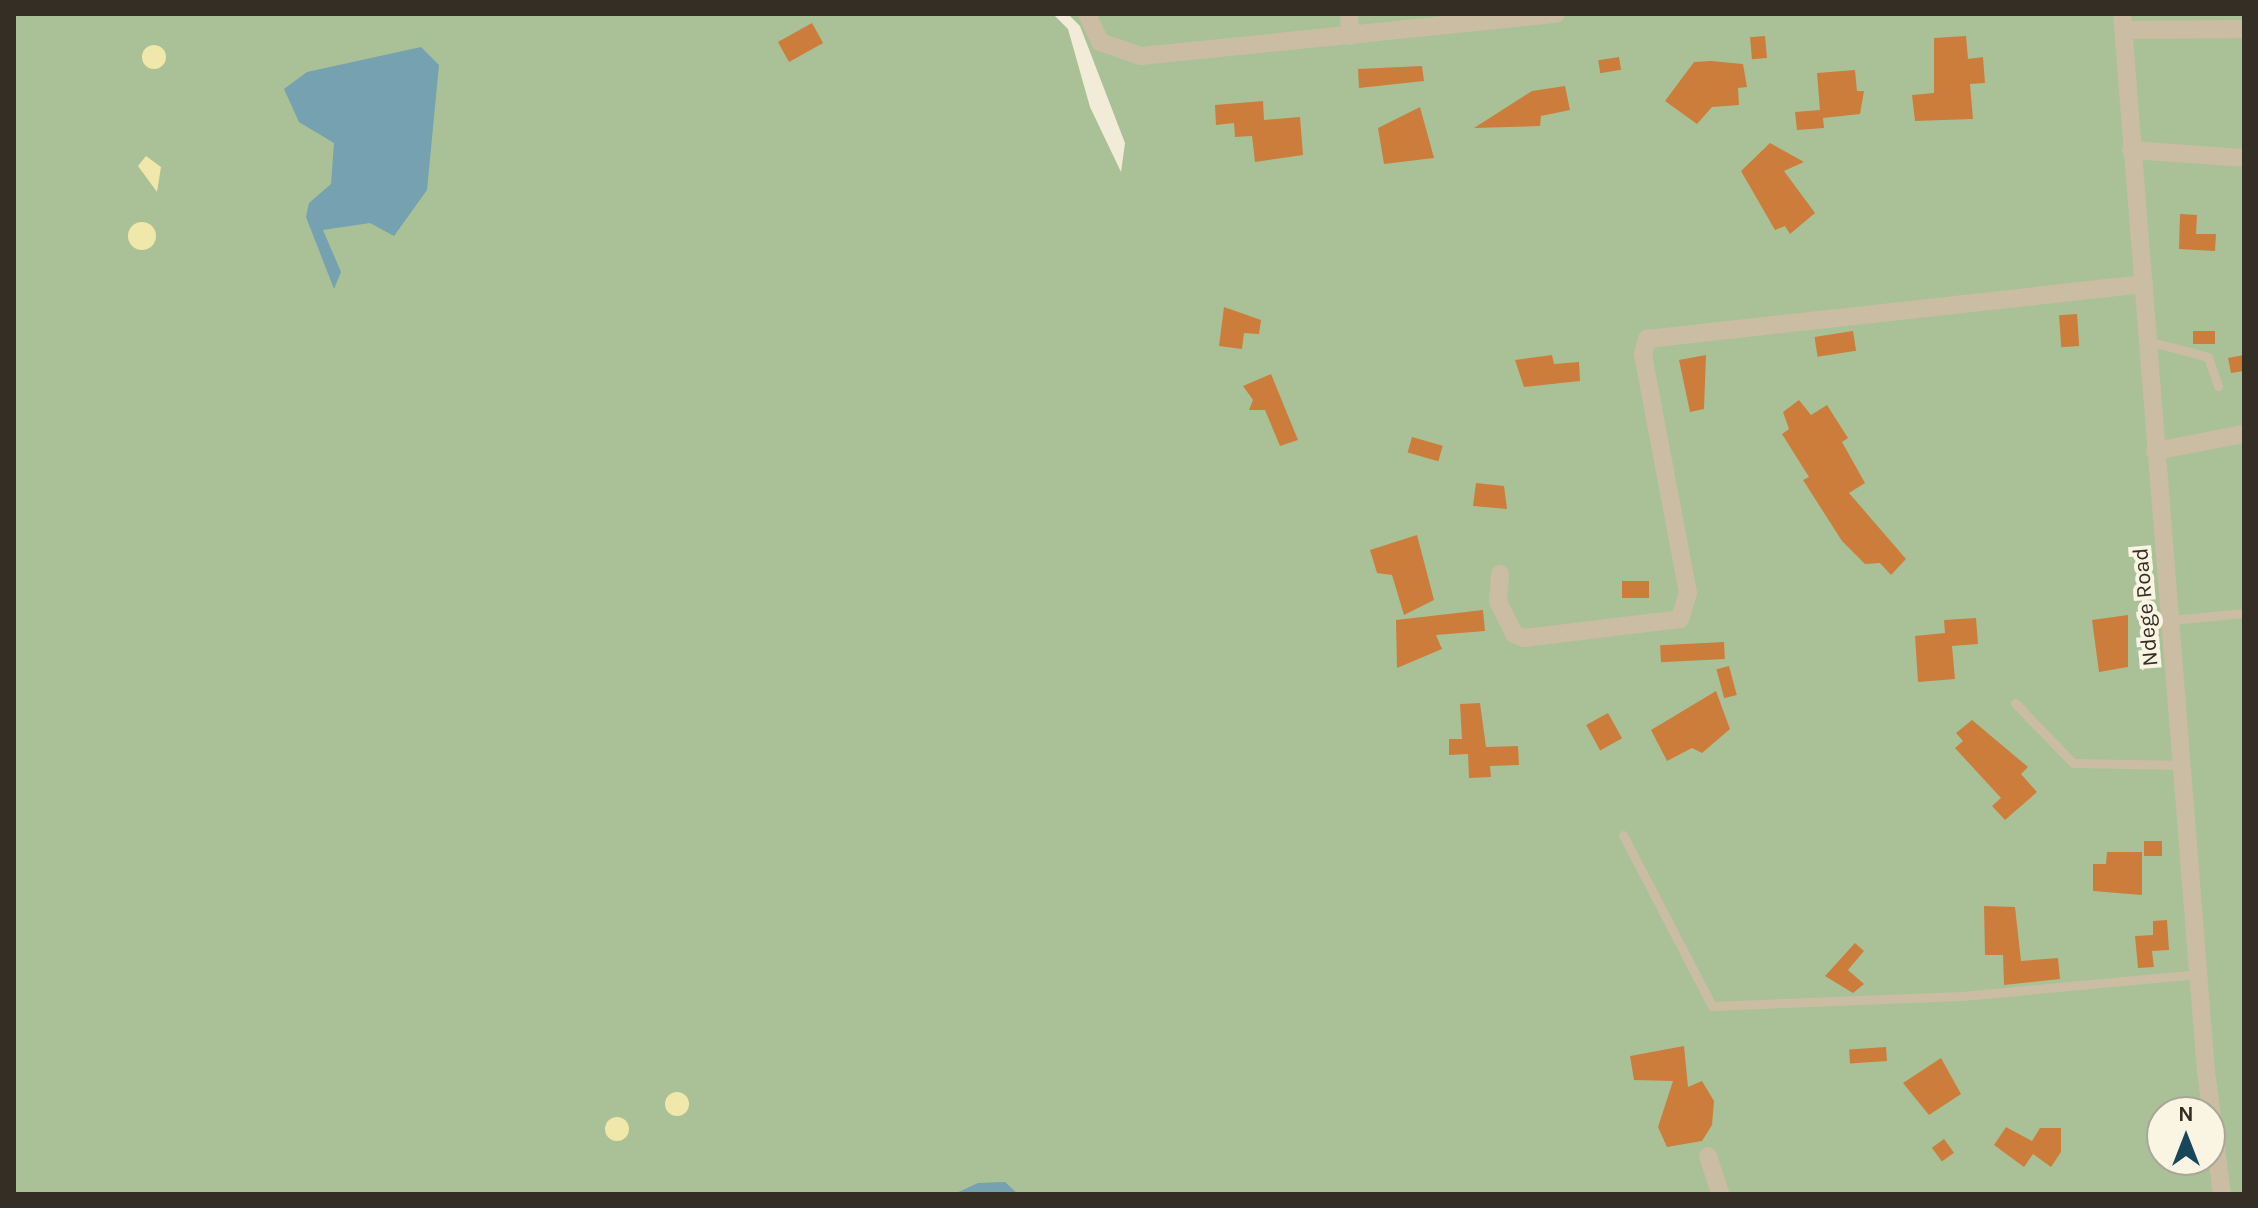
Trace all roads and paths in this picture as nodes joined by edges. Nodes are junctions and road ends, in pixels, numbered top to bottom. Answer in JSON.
{"nodes":[{"id":1,"x":1087,"y":14,"type":"edge"},
{"id":2,"x":1349,"y":14,"type":"edge"},
{"id":3,"x":1556,"y":14,"type":"edge"},
{"id":4,"x":2122,"y":22,"type":"edge"},
{"id":5,"x":2244,"y":29,"type":"edge"},
{"id":6,"x":1350,"y":36,"type":"junction"},
{"id":7,"x":2131,"y":150,"type":"junction"},
{"id":8,"x":2244,"y":158,"type":"edge"},
{"id":9,"x":2144,"y":284,"type":"junction"},
{"id":10,"x":2148,"y":341,"type":"junction"},
{"id":11,"x":2218,"y":386,"type":"dead end"},
{"id":12,"x":2244,"y":434,"type":"edge"},
{"id":13,"x":2155,"y":451,"type":"junction"},
{"id":14,"x":1500,"y":574,"type":"dead end"},
{"id":15,"x":2244,"y":613,"type":"edge"},
{"id":16,"x":2171,"y":620,"type":"junction"},
{"id":17,"x":2015,"y":703,"type":"dead end"},
{"id":18,"x":2185,"y":765,"type":"junction"},
{"id":19,"x":1623,"y":835,"type":"dead end"},
{"id":20,"x":2199,"y":974,"type":"junction"},
{"id":21,"x":1708,"y":1156,"type":"dead end"},
{"id":22,"x":1720,"y":1194,"type":"edge"},
{"id":23,"x":2222,"y":1194,"type":"edge"}],
"edges":[{"from":1,"to":6,"type":"street"},
{"from":2,"to":6,"type":"street"},
{"from":3,"to":6,"type":"street"},
{"from":4,"to":5,"type":"street"},
{"from":4,"to":7,"type":"street","name":"Ndege Road"},
{"from":7,"to":8,"type":"street"},
{"from":7,"to":9,"type":"street","name":"Ndege Road"},
{"from":9,"to":10,"type":"street","name":"Ndege Road"},
{"from":9,"to":14,"type":"street"},
{"from":10,"to":11,"type":"lane"},
{"from":10,"to":13,"type":"street","name":"Ndege Road"},
{"from":12,"to":13,"type":"street"},
{"from":13,"to":16,"type":"street","name":"Ndege Road"},
{"from":15,"to":16,"type":"lane"},
{"from":16,"to":18,"type":"street","name":"Ndege Road"},
{"from":17,"to":18,"type":"lane"},
{"from":18,"to":20,"type":"street","name":"Ndege Road"},
{"from":19,"to":20,"type":"lane"},
{"from":20,"to":23,"type":"street","name":"Ndege Road"},
{"from":21,"to":22,"type":"street"}]}
